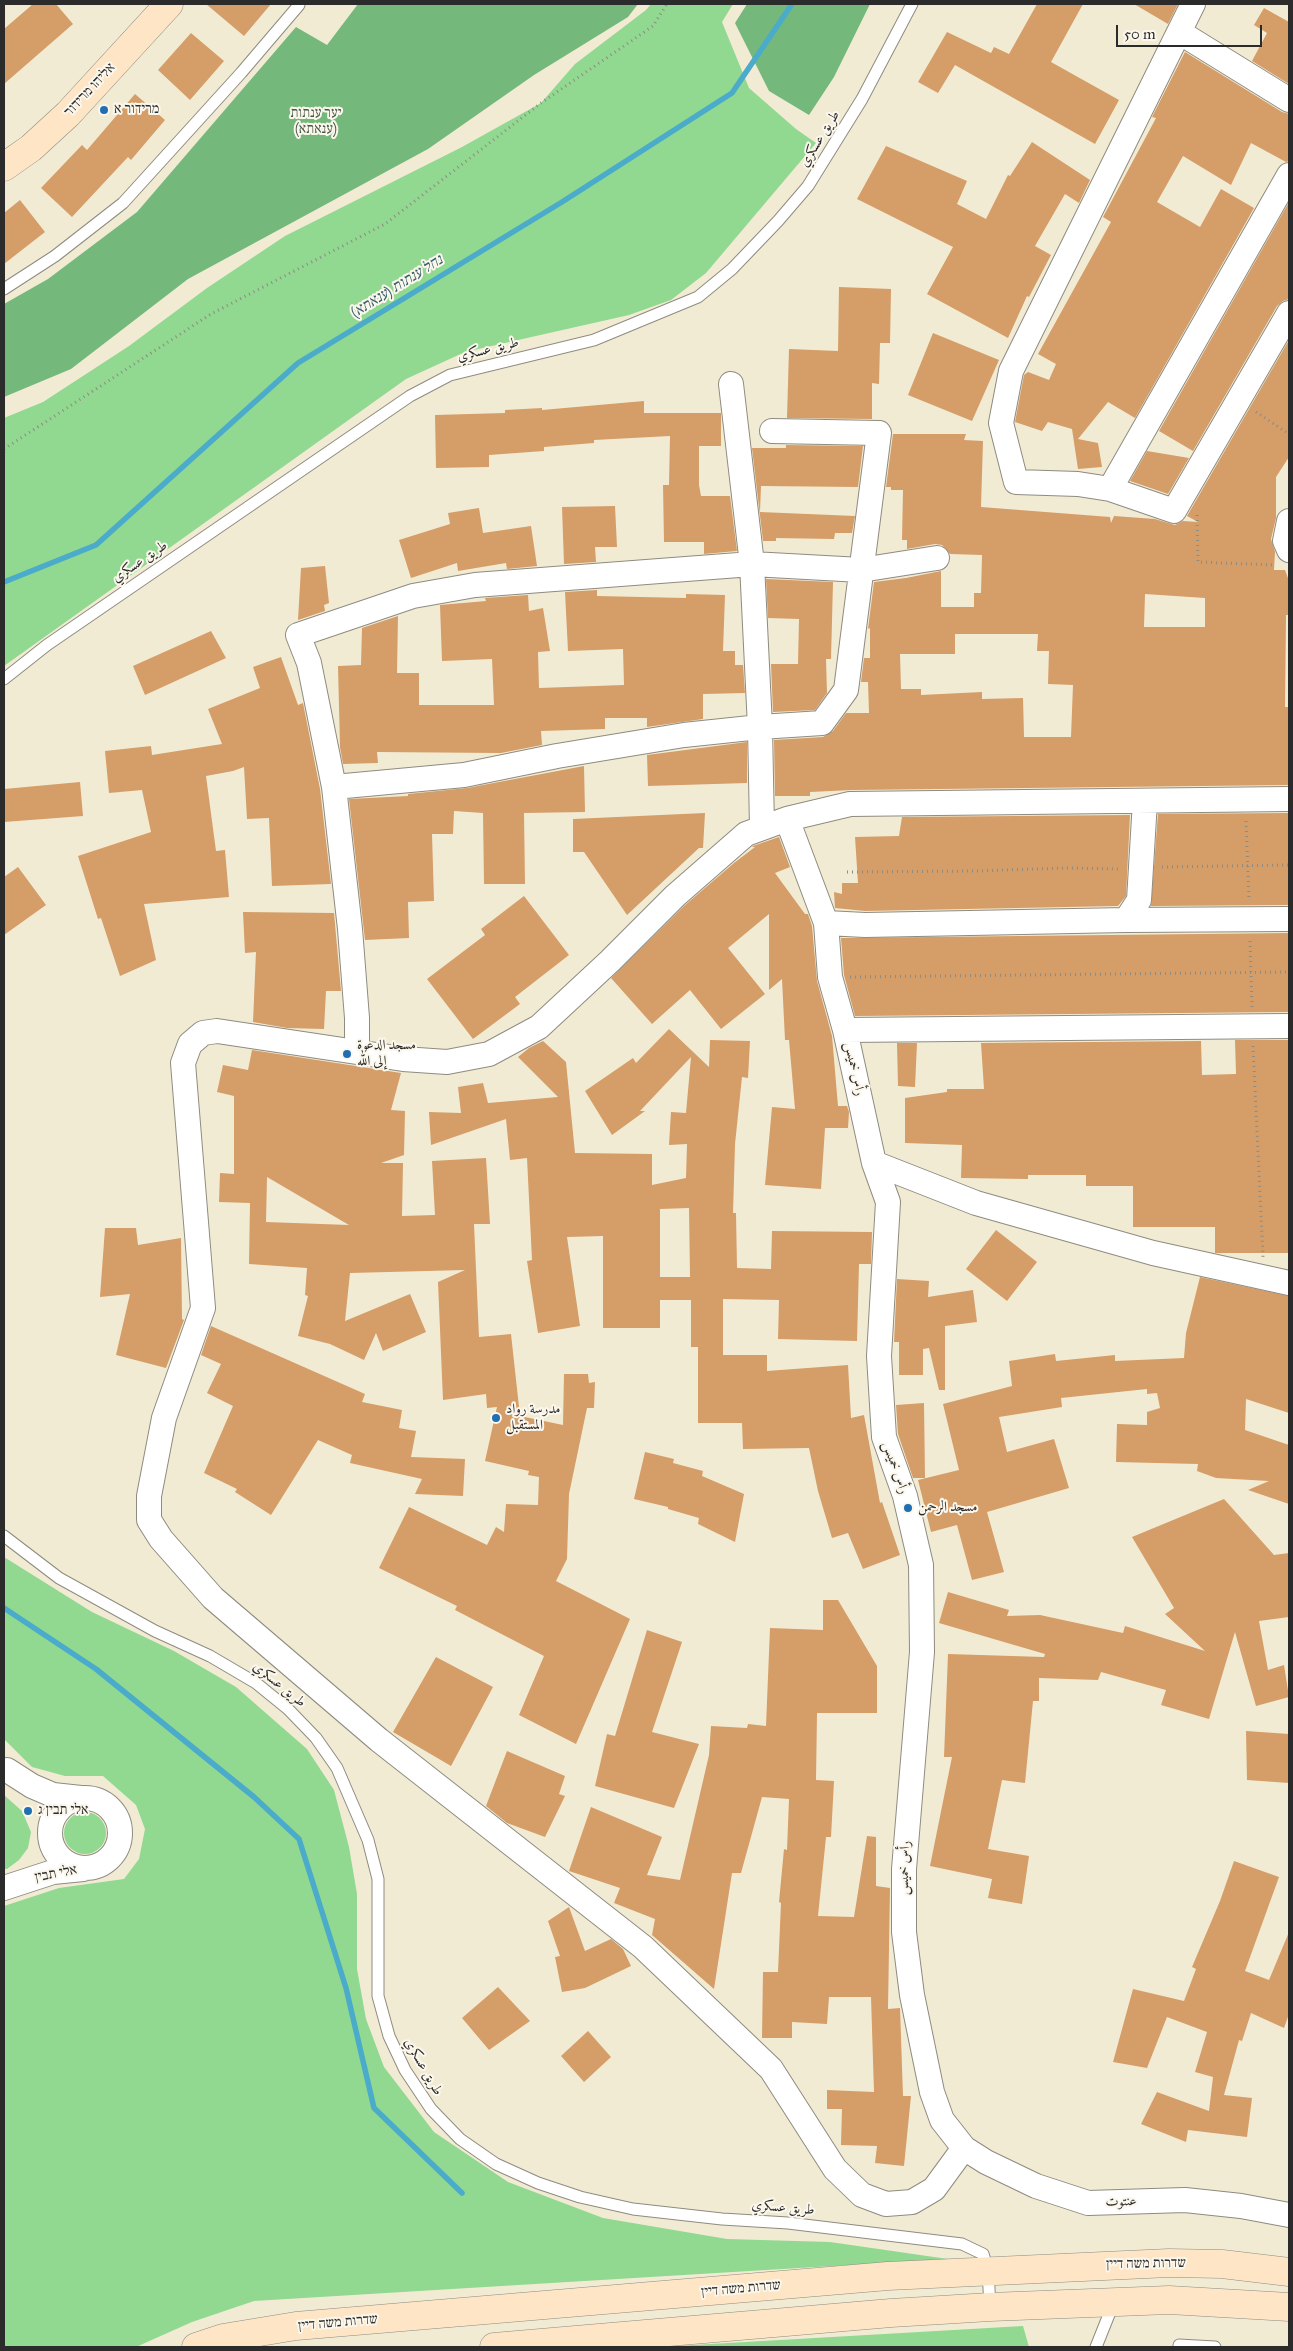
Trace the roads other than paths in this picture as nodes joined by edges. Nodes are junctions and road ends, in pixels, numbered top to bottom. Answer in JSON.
{"nodes":[{"id":1,"x":169,"y":4,"type":"edge"},
{"id":2,"x":912,"y":4,"type":"edge"},
{"id":3,"x":1194,"y":4,"type":"edge"},
{"id":4,"x":299,"y":5,"type":"dead end"},
{"id":5,"x":1179,"y":32,"type":"junction"},
{"id":6,"x":1289,"y":100,"type":"edge"},
{"id":7,"x":4,"y":167,"type":"edge"},
{"id":8,"x":1289,"y":175,"type":"edge"},
{"id":9,"x":4,"y":289,"type":"edge"},
{"id":10,"x":1289,"y":313,"type":"edge"},
{"id":11,"x":731,"y":384,"type":"dead end"},
{"id":12,"x":772,"y":431,"type":"dead end"},
{"id":13,"x":1110,"y":489,"type":"junction"},
{"id":14,"x":1289,"y":522,"type":"edge"},
{"id":15,"x":937,"y":558,"type":"dead end"},
{"id":16,"x":1285,"y":558,"type":"edge"},
{"id":17,"x":752,"y":564,"type":"junction"},
{"id":18,"x":861,"y":570,"type":"junction"},
{"id":19,"x":4,"y":679,"type":"edge"},
{"id":20,"x":760,"y":727,"type":"junction"},
{"id":21,"x":334,"y":787,"type":"junction"},
{"id":22,"x":1289,"y":799,"type":"edge"},
{"id":23,"x":1145,"y":801,"type":"junction"},
{"id":24,"x":787,"y":819,"type":"junction"},
{"id":25,"x":762,"y":828,"type":"junction"},
{"id":26,"x":1289,"y":919,"type":"edge"},
{"id":27,"x":1126,"y":920,"type":"junction"},
{"id":28,"x":826,"y":923,"type":"junction"},
{"id":29,"x":1289,"y":1026,"type":"edge"},
{"id":30,"x":845,"y":1030,"type":"junction"},
{"id":31,"x":357,"y":1052,"type":"junction"},
{"id":32,"x":874,"y":1163,"type":"junction"},
{"id":33,"x":1289,"y":1283,"type":"edge"},
{"id":34,"x":4,"y":1536,"type":"edge"},
{"id":35,"x":5,"y":1769,"type":"edge"},
{"id":36,"x":81,"y":1798,"type":"junction"},
{"id":37,"x":50,"y":1836,"type":"junction"},
{"id":38,"x":87,"y":1869,"type":"junction"},
{"id":39,"x":14,"y":1884,"type":"edge"},
{"id":40,"x":964,"y":2148,"type":"junction"},
{"id":41,"x":1289,"y":2215,"type":"edge"},
{"id":42,"x":988,"y":2270,"type":"junction"},
{"id":43,"x":1289,"y":2272,"type":"edge"},
{"id":44,"x":1114,"y":2302,"type":"junction"},
{"id":45,"x":990,"y":2307,"type":"junction"},
{"id":46,"x":1289,"y":2307,"type":"edge"},
{"id":47,"x":1179,"y":2345,"type":"dead end"},
{"id":48,"x":196,"y":2347,"type":"edge"},
{"id":49,"x":494,"y":2347,"type":"edge"},
{"id":50,"x":1096,"y":2347,"type":"edge"},
{"id":51,"x":1215,"y":2347,"type":"edge"}],
"edges":[{"from":1,"to":7,"type":"street","name":"אליהו מרידור"},
{"from":2,"to":19,"type":"lane","name":"طريق عسكري"},
{"from":3,"to":5,"type":"street"},
{"from":4,"to":9,"type":"lane"},
{"from":5,"to":6,"type":"street"},
{"from":5,"to":13,"type":"street"},
{"from":8,"to":13,"type":"street"},
{"from":10,"to":13,"type":"street"},
{"from":11,"to":17,"type":"street"},
{"from":12,"to":18,"type":"street"},
{"from":14,"to":16,"type":"street"},
{"from":15,"to":18,"type":"street"},
{"from":17,"to":18,"type":"street"},
{"from":17,"to":20,"type":"street"},
{"from":17,"to":21,"type":"street"},
{"from":18,"to":20,"type":"street"},
{"from":20,"to":21,"type":"street"},
{"from":20,"to":25,"type":"street"},
{"from":21,"to":31,"type":"street"},
{"from":22,"to":23,"type":"street"},
{"from":23,"to":24,"type":"street"},
{"from":23,"to":27,"type":"street"},
{"from":24,"to":25,"type":"street"},
{"from":24,"to":28,"type":"street","name":"رأس خميس"},
{"from":25,"to":31,"type":"street"},
{"from":26,"to":27,"type":"street"},
{"from":27,"to":28,"type":"street"},
{"from":28,"to":30,"type":"street","name":"رأس خميس"},
{"from":29,"to":30,"type":"street"},
{"from":30,"to":32,"type":"street","name":"رأس خميس"},
{"from":31,"to":40,"type":"street"},
{"from":32,"to":33,"type":"street"},
{"from":32,"to":40,"type":"street","name":"رأس خميس"},
{"from":34,"to":42,"type":"lane","name":"طريق عسكري"},
{"from":35,"to":36,"type":"street"},
{"from":35,"to":37,"type":"street"},
{"from":36,"to":37,"type":"street"},
{"from":36,"to":38,"type":"street"},
{"from":37,"to":38,"type":"street"},
{"from":37,"to":39,"type":"street","name":"אלי תבין"},
{"from":38,"to":39,"type":"street","name":"אלי תבין"},
{"from":40,"to":41,"type":"street","name":"عنتوت"},
{"from":42,"to":43,"type":"street","name":"שדרות משה דיין"},
{"from":42,"to":45,"type":"lane"},
{"from":42,"to":48,"type":"street","name":"שדרות משה דיין"},
{"from":44,"to":45,"type":"street"},
{"from":44,"to":46,"type":"street"},
{"from":44,"to":50,"type":"lane"},
{"from":45,"to":49,"type":"street"},
{"from":47,"to":51,"type":"lane"}]}
